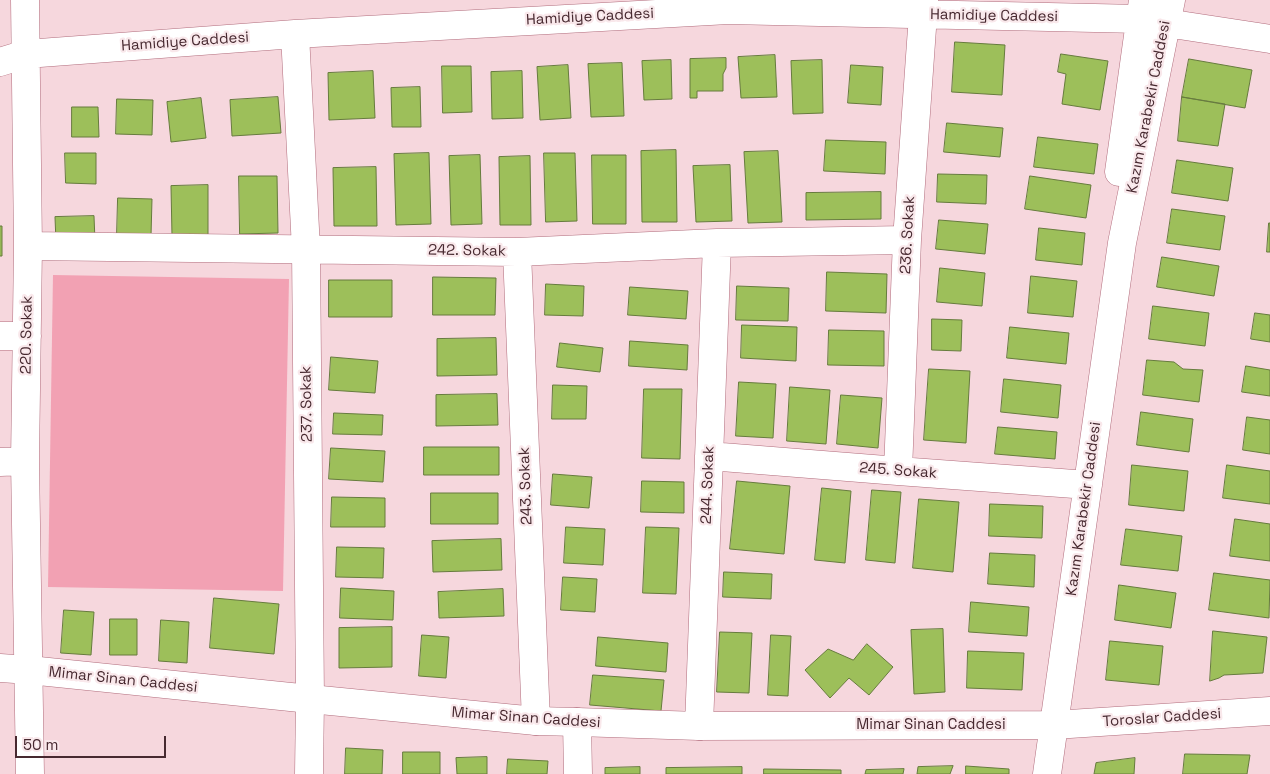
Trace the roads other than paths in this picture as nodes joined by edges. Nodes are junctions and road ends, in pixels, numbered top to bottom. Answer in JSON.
{"nodes":[{"id":1,"x":25,"y":0,"type":"edge"},
{"id":2,"x":728,"y":5,"type":"edge"},
{"id":3,"x":924,"y":7,"type":"edge"},
{"id":4,"x":595,"y":9,"type":"edge"},
{"id":5,"x":1155,"y":11,"type":"edge"},
{"id":6,"x":295,"y":34,"type":"junction"},
{"id":7,"x":1270,"y":39,"type":"edge"},
{"id":8,"x":26,"y":54,"type":"junction"},
{"id":9,"x":0,"y":62,"type":"edge"},
{"id":10,"x":907,"y":240,"type":"junction"},
{"id":11,"x":717,"y":243,"type":"junction"},
{"id":12,"x":28,"y":246,"type":"junction"},
{"id":13,"x":306,"y":249,"type":"junction"},
{"id":14,"x":517,"y":252,"type":"junction"},
{"id":15,"x":0,"y":336,"type":"edge"},
{"id":16,"x":27,"y":336,"type":"junction"},
{"id":17,"x":709,"y":456,"type":"junction"},
{"id":18,"x":12,"y":461,"type":"edge"},
{"id":19,"x":898,"y":471,"type":"junction"},
{"id":20,"x":1088,"y":485,"type":"junction"},
{"id":21,"x":0,"y":668,"type":"edge"},
{"id":22,"x":29,"y":670,"type":"junction"},
{"id":23,"x":310,"y":700,"type":"junction"},
{"id":24,"x":1270,"y":711,"type":"edge"},
{"id":25,"x":536,"y":721,"type":"junction"},
{"id":26,"x":577,"y":722,"type":"junction"},
{"id":27,"x":1054,"y":725,"type":"junction"},
{"id":28,"x":699,"y":726,"type":"junction"},
{"id":29,"x":30,"y":774,"type":"edge"},
{"id":30,"x":309,"y":774,"type":"edge"},
{"id":31,"x":578,"y":774,"type":"edge"},
{"id":32,"x":1047,"y":774,"type":"edge"}],
"edges":[{"from":1,"to":8,"type":"street","name":"220. Sokak"},
{"from":2,"to":3,"type":"street","name":"Hamidiye Caddesi"},
{"from":2,"to":4,"type":"street","name":"Hamidiye Caddesi"},
{"from":3,"to":5,"type":"street","name":"Hamidiye Caddesi"},
{"from":3,"to":10,"type":"street","name":"236. Sokak"},
{"from":4,"to":6,"type":"street","name":"Hamidiye Caddesi"},
{"from":5,"to":7,"type":"street","name":"Hamidiye Caddesi"},
{"from":5,"to":20,"type":"street","name":"Kazım Karabekir Caddesi"},
{"from":6,"to":8,"type":"street","name":"Hamidiye Caddesi"},
{"from":6,"to":13,"type":"street","name":"237. Sokak"},
{"from":8,"to":9,"type":"street","name":"Hamidiye Caddesi"},
{"from":8,"to":12,"type":"street","name":"220. Sokak"},
{"from":10,"to":11,"type":"street","name":"242. Sokak"},
{"from":10,"to":19,"type":"street","name":"236. Sokak"},
{"from":11,"to":14,"type":"street","name":"242. Sokak"},
{"from":11,"to":17,"type":"street","name":"244. Sokak"},
{"from":12,"to":13,"type":"street","name":"242. Sokak"},
{"from":12,"to":16,"type":"street","name":"220. Sokak"},
{"from":13,"to":14,"type":"street","name":"242. Sokak"},
{"from":13,"to":23,"type":"street","name":"237. Sokak"},
{"from":14,"to":25,"type":"street","name":"243. Sokak"},
{"from":15,"to":16,"type":"street"},
{"from":16,"to":18,"type":"street","name":"220. Sokak"},
{"from":17,"to":19,"type":"street","name":"245. Sokak"},
{"from":17,"to":28,"type":"street","name":"244. Sokak"},
{"from":18,"to":22,"type":"street","name":"220. Sokak"},
{"from":19,"to":20,"type":"street","name":"245. Sokak"},
{"from":20,"to":27,"type":"street","name":"Kazım Karabekir Caddesi"},
{"from":21,"to":22,"type":"street","name":"Mimar Sinan Caddesi"},
{"from":22,"to":23,"type":"street","name":"Mimar Sinan Caddesi"},
{"from":22,"to":29,"type":"street","name":"220. Sokak"},
{"from":23,"to":25,"type":"street","name":"Mimar Sinan Caddesi"},
{"from":23,"to":30,"type":"street","name":"237. Sokak"},
{"from":24,"to":27,"type":"street","name":"Toroslar Caddesi"},
{"from":25,"to":26,"type":"street","name":"Mimar Sinan Caddesi"},
{"from":26,"to":28,"type":"street","name":"Mimar Sinan Caddesi"},
{"from":26,"to":31,"type":"street"},
{"from":27,"to":28,"type":"street","name":"Mimar Sinan Caddesi"},
{"from":27,"to":32,"type":"street","name":"Kazım Karabekir Caddesi"}]}
